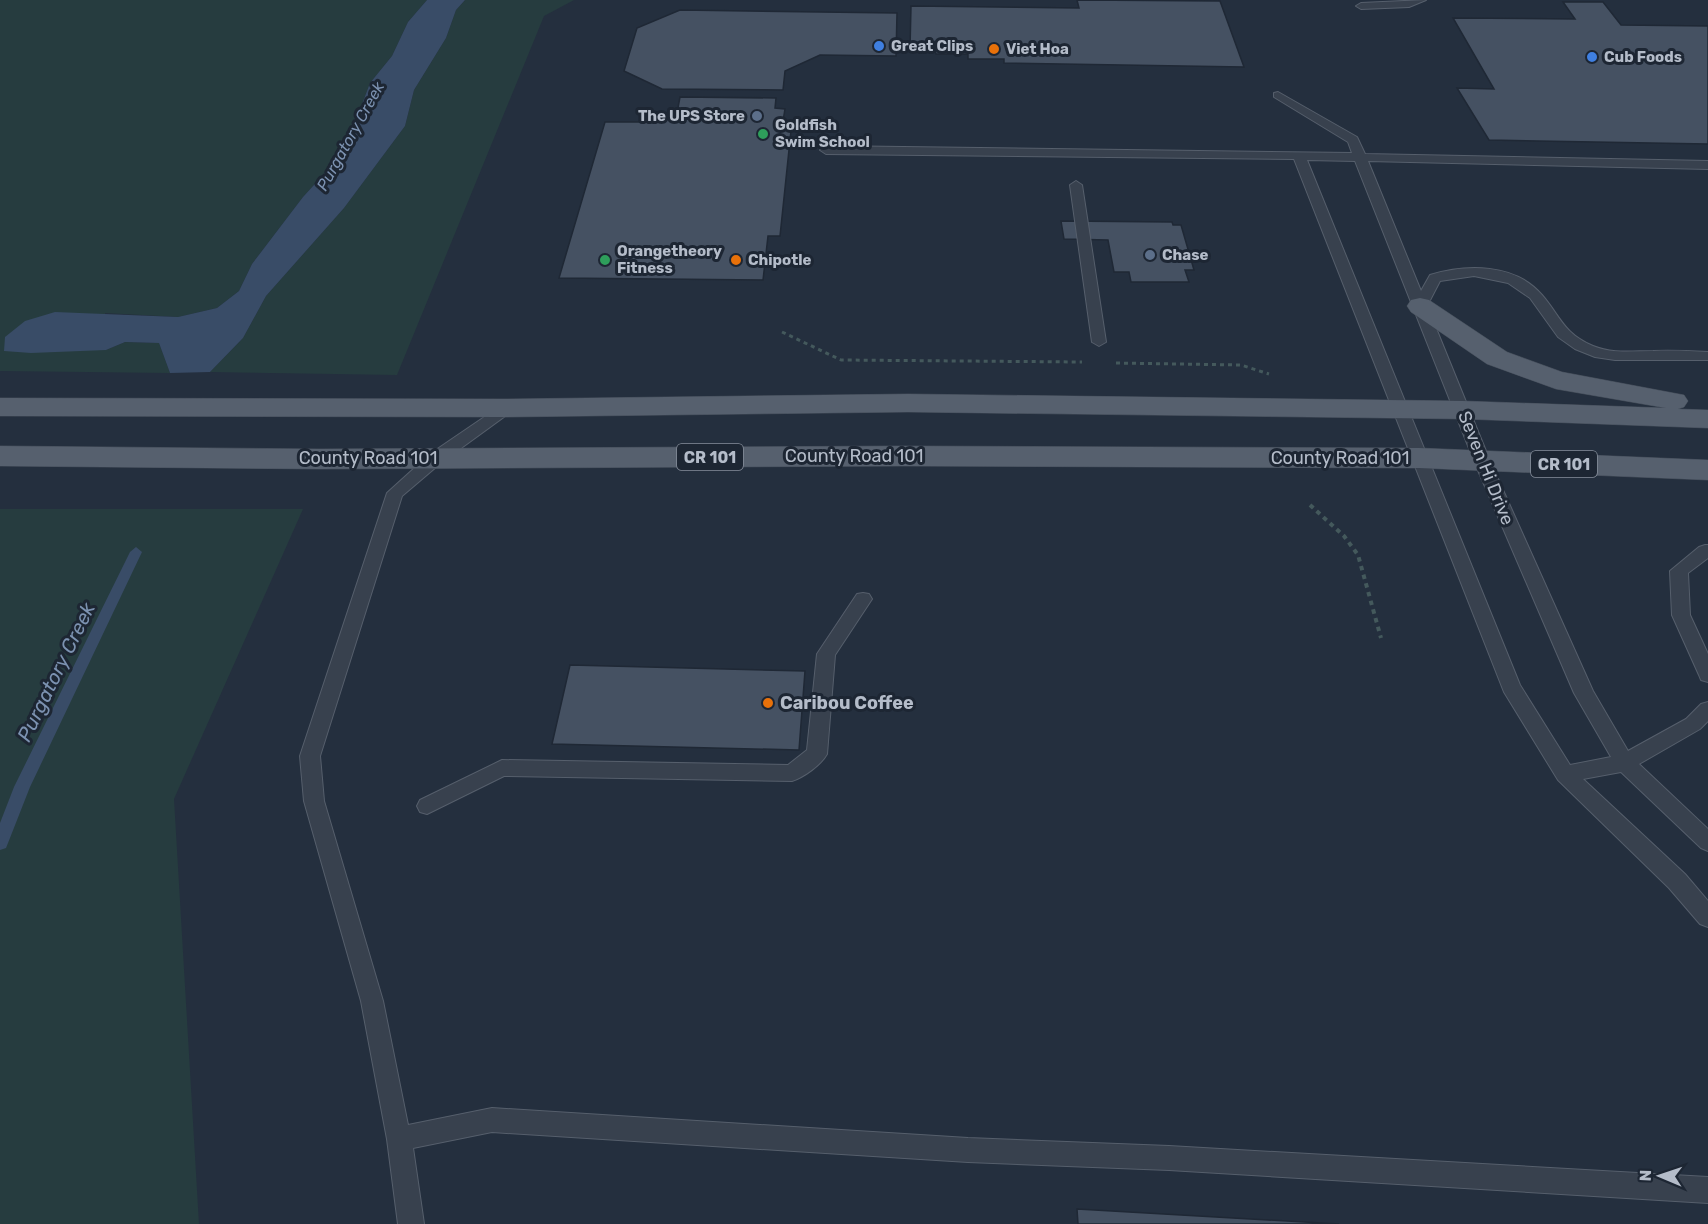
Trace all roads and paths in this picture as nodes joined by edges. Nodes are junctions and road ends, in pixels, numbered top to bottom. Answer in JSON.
{"nodes":[{"id":1,"x":1421,"y":0,"type":"edge"},
{"id":2,"x":1361,"y":6,"type":"dead end"},
{"id":3,"x":1278,"y":94,"type":"dead end"},
{"id":4,"x":826,"y":150,"type":"dead end"},
{"id":5,"x":1299,"y":156,"type":"junction"},
{"id":6,"x":1360,"y":158,"type":"junction"},
{"id":7,"x":1708,"y":165,"type":"edge"},
{"id":8,"x":1076,"y":185,"type":"dead end"},
{"id":9,"x":1420,"y":306,"type":"junction"},
{"id":10,"x":782,"y":332,"type":"dead end"},
{"id":11,"x":1099,"y":342,"type":"dead end"},
{"id":12,"x":1708,"y":356,"type":"edge"},
{"id":13,"x":1094,"y":362,"type":"dead end"},
{"id":14,"x":1106,"y":363,"type":"dead end"},
{"id":15,"x":1271,"y":375,"type":"dead end"},
{"id":16,"x":0,"y":407,"type":"edge"},
{"id":17,"x":1708,"y":407,"type":"edge"},
{"id":18,"x":507,"y":408,"type":"junction"},
{"id":19,"x":1401,"y":410,"type":"junction"},
{"id":20,"x":1462,"y":410,"type":"junction"},
{"id":21,"x":1708,"y":419,"type":"edge"},
{"id":22,"x":0,"y":456,"type":"edge"},
{"id":23,"x":436,"y":458,"type":"junction"},
{"id":24,"x":1419,"y":458,"type":"junction"},
{"id":25,"x":1482,"y":461,"type":"junction"},
{"id":26,"x":1708,"y":470,"type":"edge"},
{"id":27,"x":1310,"y":505,"type":"dead end"},
{"id":28,"x":1708,"y":551,"type":"edge"},
{"id":29,"x":862,"y":599,"type":"dead end"},
{"id":30,"x":1381,"y":638,"type":"dead end"},
{"id":31,"x":1708,"y":675,"type":"edge"},
{"id":32,"x":1708,"y":709,"type":"edge"},
{"id":33,"x":1625,"y":763,"type":"junction"},
{"id":34,"x":1565,"y":774,"type":"junction"},
{"id":35,"x":427,"y":806,"type":"dead end"},
{"id":36,"x":1708,"y":842,"type":"edge"},
{"id":37,"x":1708,"y":917,"type":"edge"},
{"id":38,"x":399,"y":1139,"type":"junction"},
{"id":39,"x":1708,"y":1190,"type":"edge"},
{"id":40,"x":411,"y":1224,"type":"edge"}],
"edges":[{"from":1,"to":2,"type":"lane"},
{"from":3,"to":6,"type":"lane","name":"Seven Hi Drive"},
{"from":4,"to":5,"type":"lane"},
{"from":5,"to":6,"type":"lane"},
{"from":5,"to":19,"type":"lane"},
{"from":6,"to":7,"type":"lane"},
{"from":6,"to":9,"type":"lane","name":"Seven Hi Drive"},
{"from":8,"to":11,"type":"lane"},
{"from":9,"to":12,"type":"lane"},
{"from":9,"to":17,"type":"main road"},
{"from":9,"to":20,"type":"lane","name":"Seven Hi Drive"},
{"from":10,"to":13,"type":"path"},
{"from":14,"to":15,"type":"path"},
{"from":16,"to":18,"type":"main road"},
{"from":18,"to":19,"type":"main road"},
{"from":18,"to":23,"type":"lane"},
{"from":19,"to":20,"type":"main road"},
{"from":19,"to":24,"type":"lane"},
{"from":20,"to":21,"type":"main road"},
{"from":20,"to":25,"type":"lane","name":"Seven Hi Drive"},
{"from":22,"to":23,"type":"main road","name":"County Road 101","number":"CR 101"},
{"from":23,"to":24,"type":"main road","name":"County Road 101","number":"CR 101"},
{"from":23,"to":38,"type":"lane"},
{"from":24,"to":25,"type":"main road","name":"County Road 101","number":"CR 101"},
{"from":24,"to":34,"type":"lane"},
{"from":25,"to":26,"type":"main road","name":"County Road 101","number":"CR 101"},
{"from":25,"to":33,"type":"lane","name":"Seven Hi Drive"},
{"from":27,"to":30,"type":"path"},
{"from":28,"to":31,"type":"lane"},
{"from":29,"to":35,"type":"lane"},
{"from":32,"to":33,"type":"lane"},
{"from":33,"to":34,"type":"lane"},
{"from":33,"to":36,"type":"lane","name":"Seven Hi Drive"},
{"from":34,"to":37,"type":"lane"},
{"from":38,"to":39,"type":"lane"},
{"from":38,"to":40,"type":"lane"}]}
